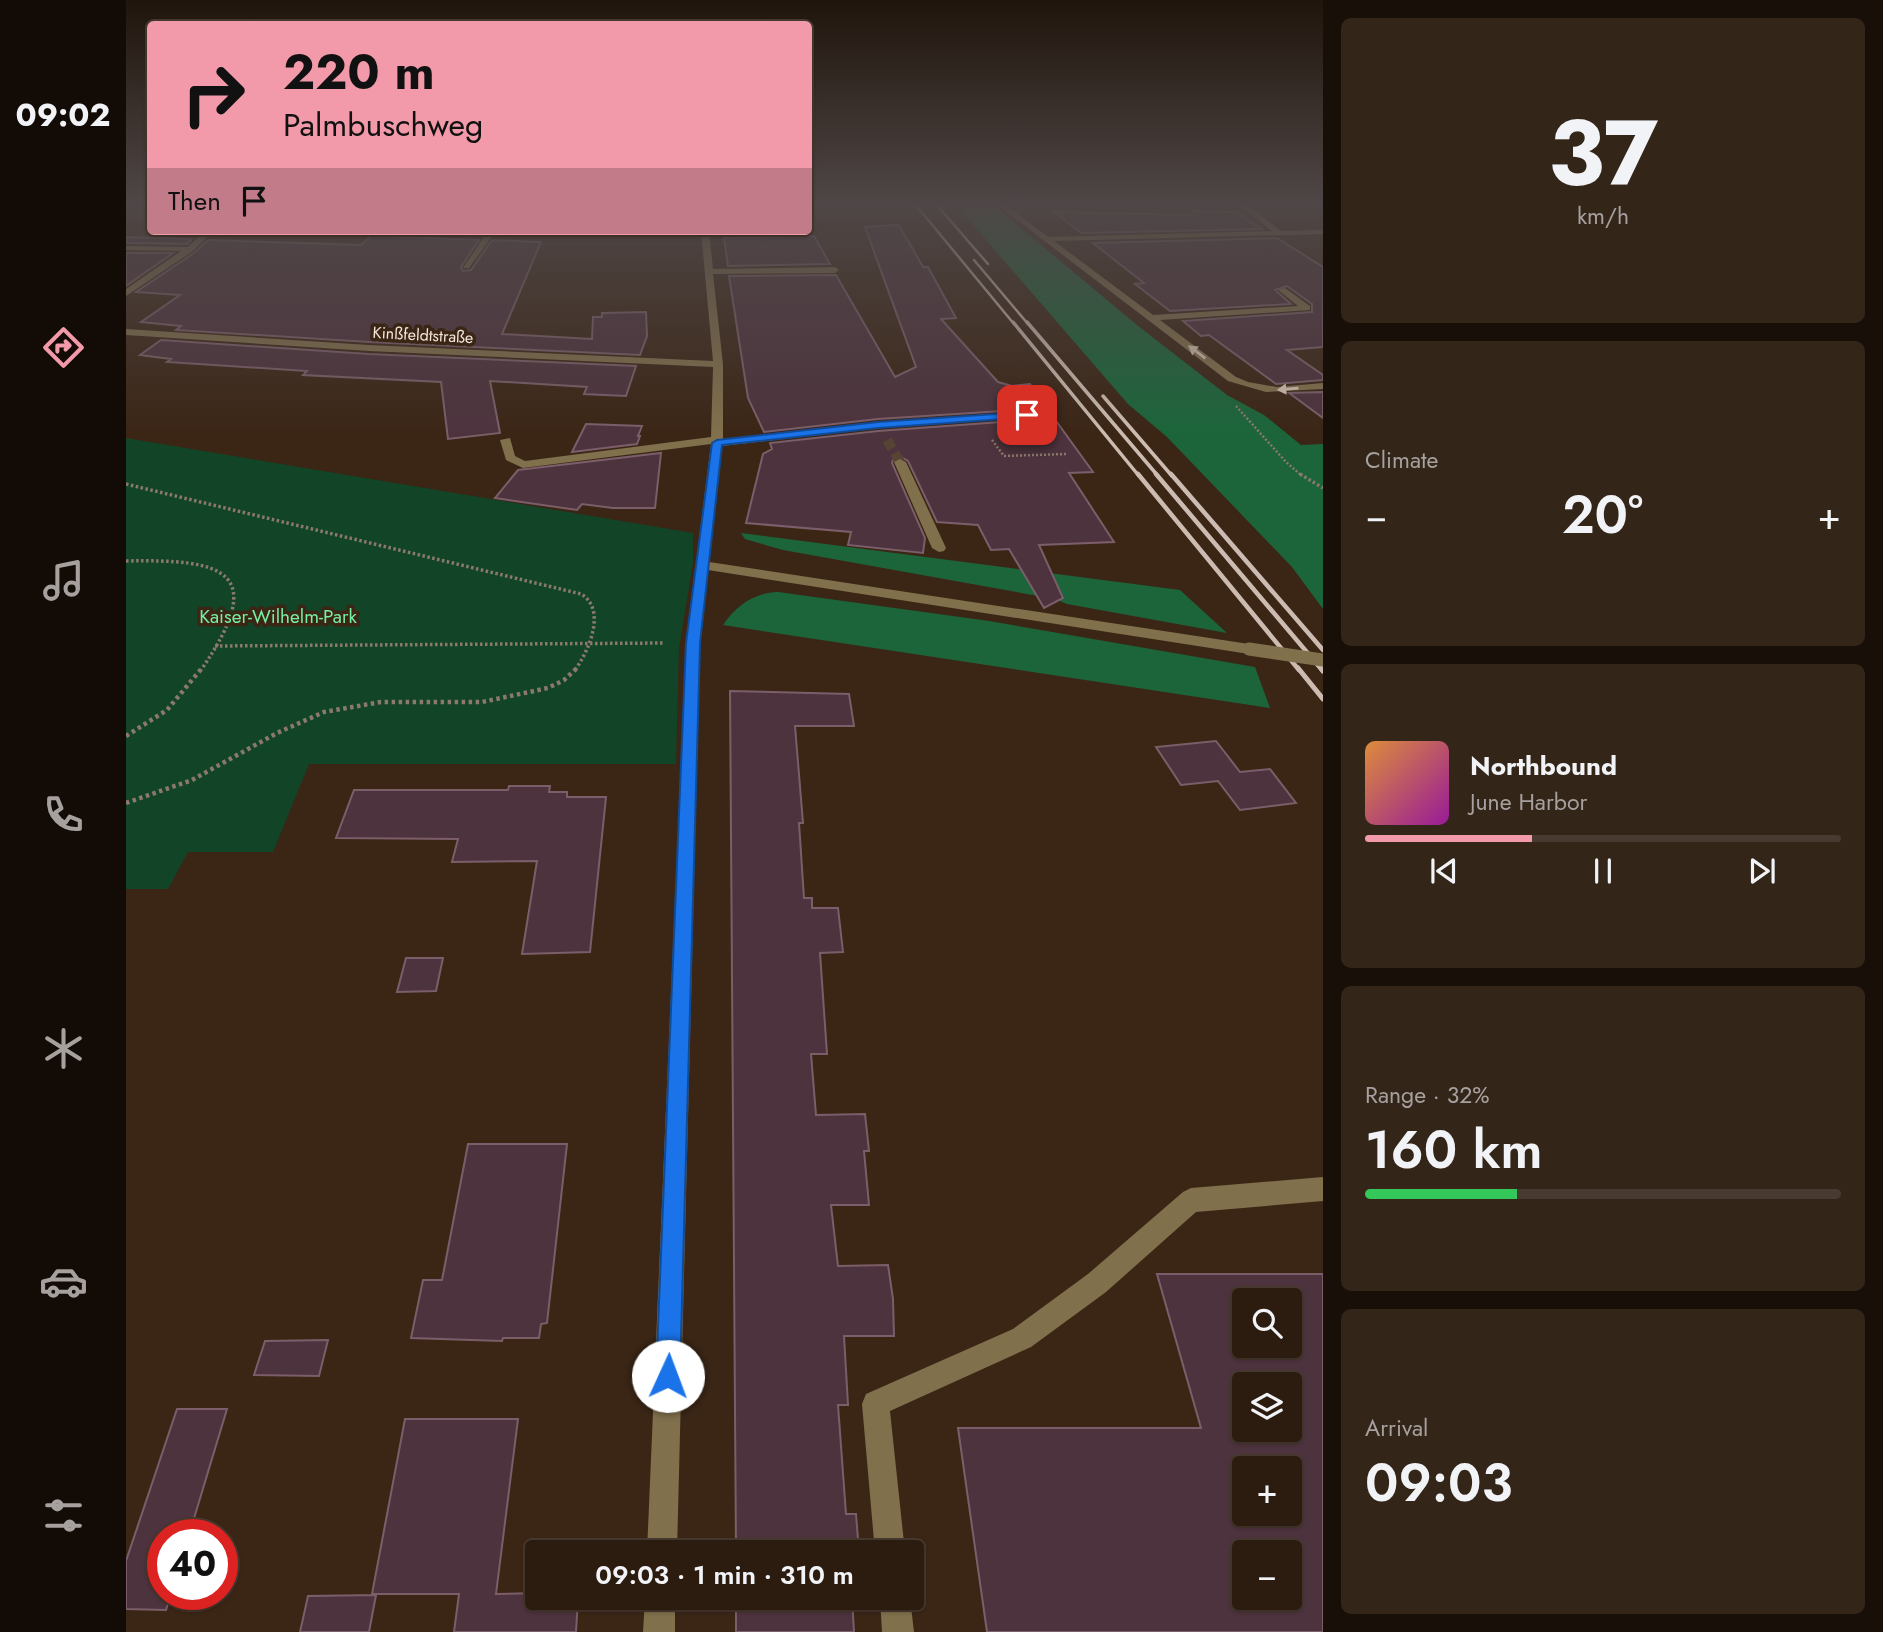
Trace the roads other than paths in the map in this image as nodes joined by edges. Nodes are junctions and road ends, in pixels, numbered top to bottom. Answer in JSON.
{"nodes":[{"id":1,"x":145,"y":280,"type":"edge"},
{"id":2,"x":710,"y":280,"type":"edge"},
{"id":3,"x":1102,"y":280,"type":"edge"},
{"id":4,"x":1282,"y":290,"type":"dead end"},
{"id":5,"x":126,"y":293,"type":"edge"},
{"id":6,"x":1151,"y":318,"type":"junction"},
{"id":7,"x":126,"y":332,"type":"edge"},
{"id":8,"x":718,"y":364,"type":"junction"},
{"id":9,"x":1323,"y":386,"type":"edge"},
{"id":10,"x":1052,"y":413,"type":"dead end"},
{"id":11,"x":878,"y":425,"type":"junction"},
{"id":12,"x":506,"y":440,"type":"dead end"},
{"id":13,"x":887,"y":440,"type":"tunnel mouth"},
{"id":14,"x":717,"y":442,"type":"junction"},
{"id":15,"x":900,"y":462,"type":"tunnel mouth"},
{"id":16,"x":939,"y":548,"type":"dead end"},
{"id":17,"x":704,"y":565,"type":"junction"},
{"id":18,"x":1323,"y":660,"type":"edge"},
{"id":19,"x":1323,"y":1189,"type":"edge"},
{"id":20,"x":662,"y":1540,"type":"edge"},
{"id":21,"x":889,"y":1540,"type":"edge"},
{"id":22,"x":660,"y":1610,"type":"edge"},
{"id":23,"x":896,"y":1610,"type":"edge"},
{"id":24,"x":659,"y":1632,"type":"edge"},
{"id":25,"x":898,"y":1632,"type":"edge"}],
"edges":[{"from":1,"to":5,"type":"street"},
{"from":2,"to":8,"type":"street"},
{"from":3,"to":6,"type":"street"},
{"from":4,"to":6,"type":"street"},
{"from":9,"to":6,"type":"street","one_way":true},
{"from":7,"to":8,"type":"street","name":"Kinßfeldtstraße"},
{"from":8,"to":14,"type":"street"},
{"from":10,"to":11,"type":"street"},
{"from":11,"to":13,"type":"street"},
{"from":11,"to":14,"type":"street"},
{"from":12,"to":14,"type":"street"},
{"from":14,"to":17,"type":"street"},
{"from":15,"to":16,"type":"street"},
{"from":17,"to":18,"type":"street","bridge":true},
{"from":17,"to":20,"type":"street"},
{"from":19,"to":21,"type":"street"},
{"from":22,"to":24,"type":"street"},
{"from":23,"to":25,"type":"street"}]}
